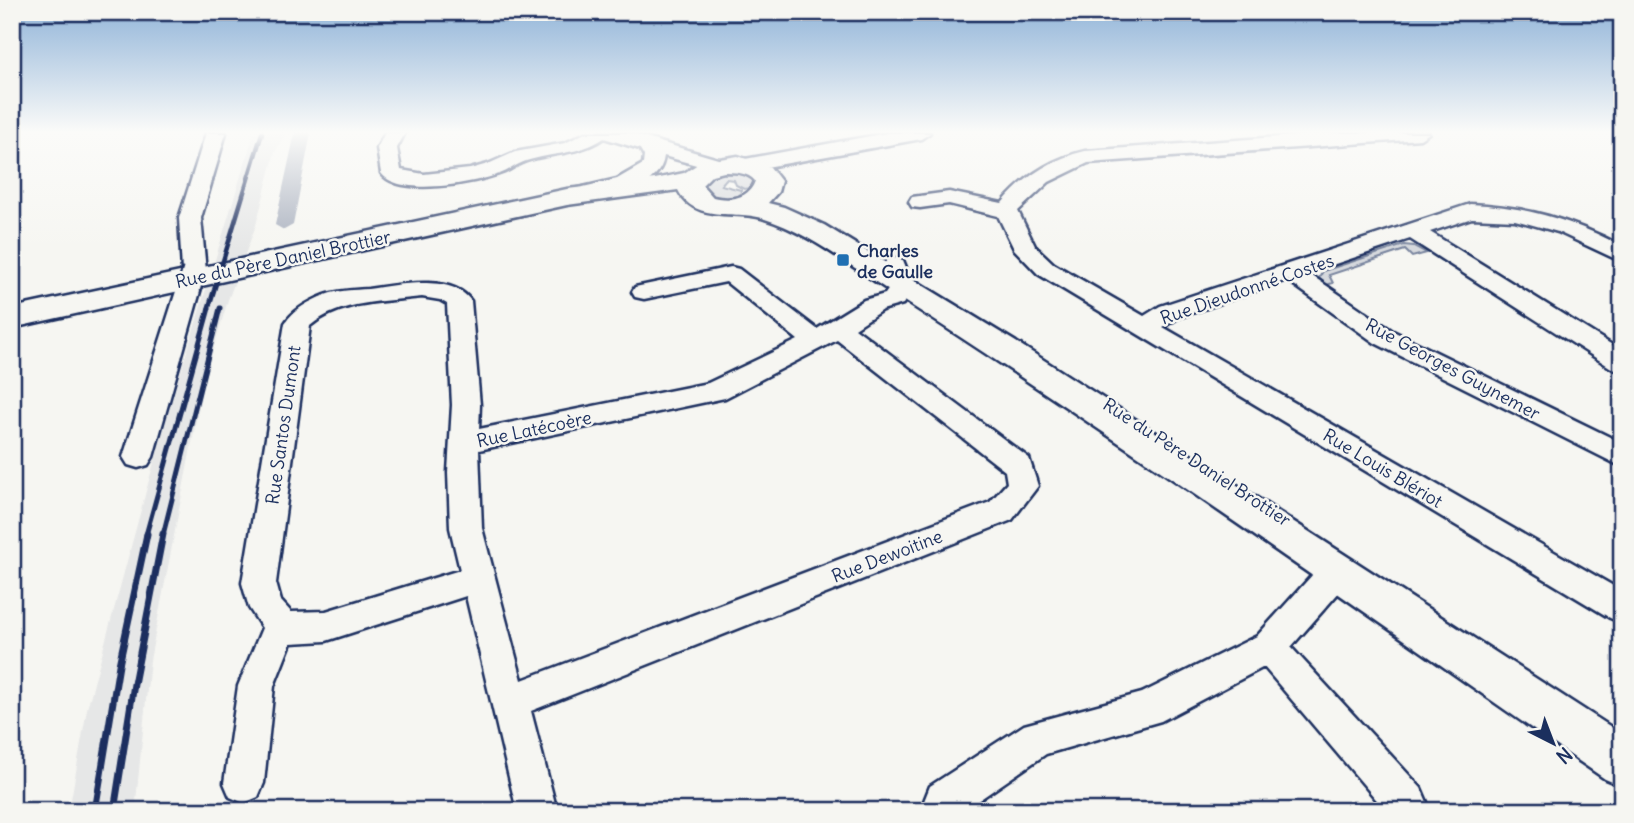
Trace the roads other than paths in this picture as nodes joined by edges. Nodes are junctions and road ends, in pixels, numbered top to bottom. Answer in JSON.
{"nodes":[{"id":1,"x":204,"y":171,"type":"edge"},
{"id":2,"x":391,"y":171,"type":"edge"},
{"id":3,"x":483,"y":171,"type":"edge"},
{"id":4,"x":648,"y":171,"type":"edge"},
{"id":5,"x":692,"y":171,"type":"edge"},
{"id":6,"x":724,"y":171,"type":"edge"},
{"id":7,"x":760,"y":171,"type":"edge"},
{"id":8,"x":779,"y":171,"type":"edge"},
{"id":9,"x":1050,"y":171,"type":"edge"},
{"id":10,"x":700,"y":179,"type":"junction"},
{"id":11,"x":759,"y":191,"type":"junction"},
{"id":12,"x":588,"y":193,"type":"junction"},
{"id":13,"x":553,"y":201,"type":"junction"},
{"id":14,"x":920,"y":202,"type":"dead end"},
{"id":15,"x":1007,"y":211,"type":"junction"},
{"id":16,"x":1413,"y":232,"type":"junction"},
{"id":17,"x":1622,"y":256,"type":"edge"},
{"id":18,"x":1291,"y":272,"type":"junction"},
{"id":19,"x":895,"y":289,"type":"junction"},
{"id":20,"x":644,"y":292,"type":"dead end"},
{"id":21,"x":12,"y":318,"type":"edge"},
{"id":22,"x":1144,"y":327,"type":"junction"},
{"id":23,"x":826,"y":334,"type":"junction"},
{"id":24,"x":1622,"y":363,"type":"edge"},
{"id":25,"x":463,"y":443,"type":"junction"},
{"id":26,"x":1622,"y":456,"type":"edge"},
{"id":27,"x":138,"y":457,"type":"dead end"},
{"id":28,"x":1336,"y":572,"type":"junction"},
{"id":29,"x":478,"y":578,"type":"junction"},
{"id":30,"x":1622,"y":608,"type":"edge"},
{"id":31,"x":280,"y":625,"type":"junction"},
{"id":32,"x":1269,"y":647,"type":"junction"},
{"id":33,"x":510,"y":702,"type":"junction"},
{"id":34,"x":1622,"y":741,"type":"edge"},
{"id":35,"x":1622,"y":762,"type":"edge"},
{"id":36,"x":244,"y":783,"type":"dead end"},
{"id":37,"x":537,"y":811,"type":"edge"},
{"id":38,"x":940,"y":811,"type":"edge"},
{"id":39,"x":1406,"y":811,"type":"edge"}],
"edges":[{"from":1,"to":27,"type":"street"},
{"from":2,"to":3,"type":"street"},
{"from":4,"to":12,"type":"street"},
{"from":5,"to":10,"type":"street"},
{"from":6,"to":10,"type":"main road"},
{"from":7,"to":11,"type":"main road"},
{"from":8,"to":11,"type":"street"},
{"from":9,"to":15,"type":"street"},
{"from":10,"to":11,"type":"main road"},
{"from":10,"to":12,"type":"main road","name":"Rue du Père Daniel Brottier"},
{"from":10,"to":13,"type":"main road","name":"Rue du Père Daniel Brottier"},
{"from":11,"to":19,"type":"main road","name":"Rue du Père Daniel Brottier"},
{"from":12,"to":13,"type":"main road","name":"Rue du Père Daniel Brottier"},
{"from":13,"to":21,"type":"main road","name":"Rue du Père Daniel Brottier"},
{"from":14,"to":15,"type":"street"},
{"from":15,"to":22,"type":"street","name":"Rue Dieudonné Costes"},
{"from":16,"to":17,"type":"street","name":"Rue Dieudonné Costes"},
{"from":16,"to":18,"type":"street","name":"Rue Dieudonné Costes"},
{"from":16,"to":24,"type":"street"},
{"from":18,"to":22,"type":"street","name":"Rue Dieudonné Costes"},
{"from":18,"to":26,"type":"street","name":"Rue Georges Guynemer"},
{"from":19,"to":23,"type":"street","name":"Rue Latécoère"},
{"from":19,"to":28,"type":"main road","name":"Rue du Père Daniel Brottier"},
{"from":19,"to":34,"type":"main road","name":"Rue du Père Daniel Brottier"},
{"from":20,"to":23,"type":"street","name":"Rue Dewoitine"},
{"from":22,"to":30,"type":"street","name":"Rue Louis Blériot"},
{"from":23,"to":25,"type":"street","name":"Rue Latécoère"},
{"from":23,"to":33,"type":"street","name":"Rue Dewoitine"},
{"from":25,"to":29,"type":"street","name":"Rue Latécoère"},
{"from":25,"to":31,"type":"street","name":"Rue Santos Dumont"},
{"from":28,"to":32,"type":"street"},
{"from":28,"to":35,"type":"main road","name":"Rue du Père Daniel Brottier"},
{"from":29,"to":31,"type":"street"},
{"from":29,"to":33,"type":"street","name":"Rue Latécoère"},
{"from":31,"to":36,"type":"street"},
{"from":32,"to":38,"type":"street"},
{"from":32,"to":39,"type":"street"},
{"from":33,"to":37,"type":"street","name":"Rue Latécoère"}]}
